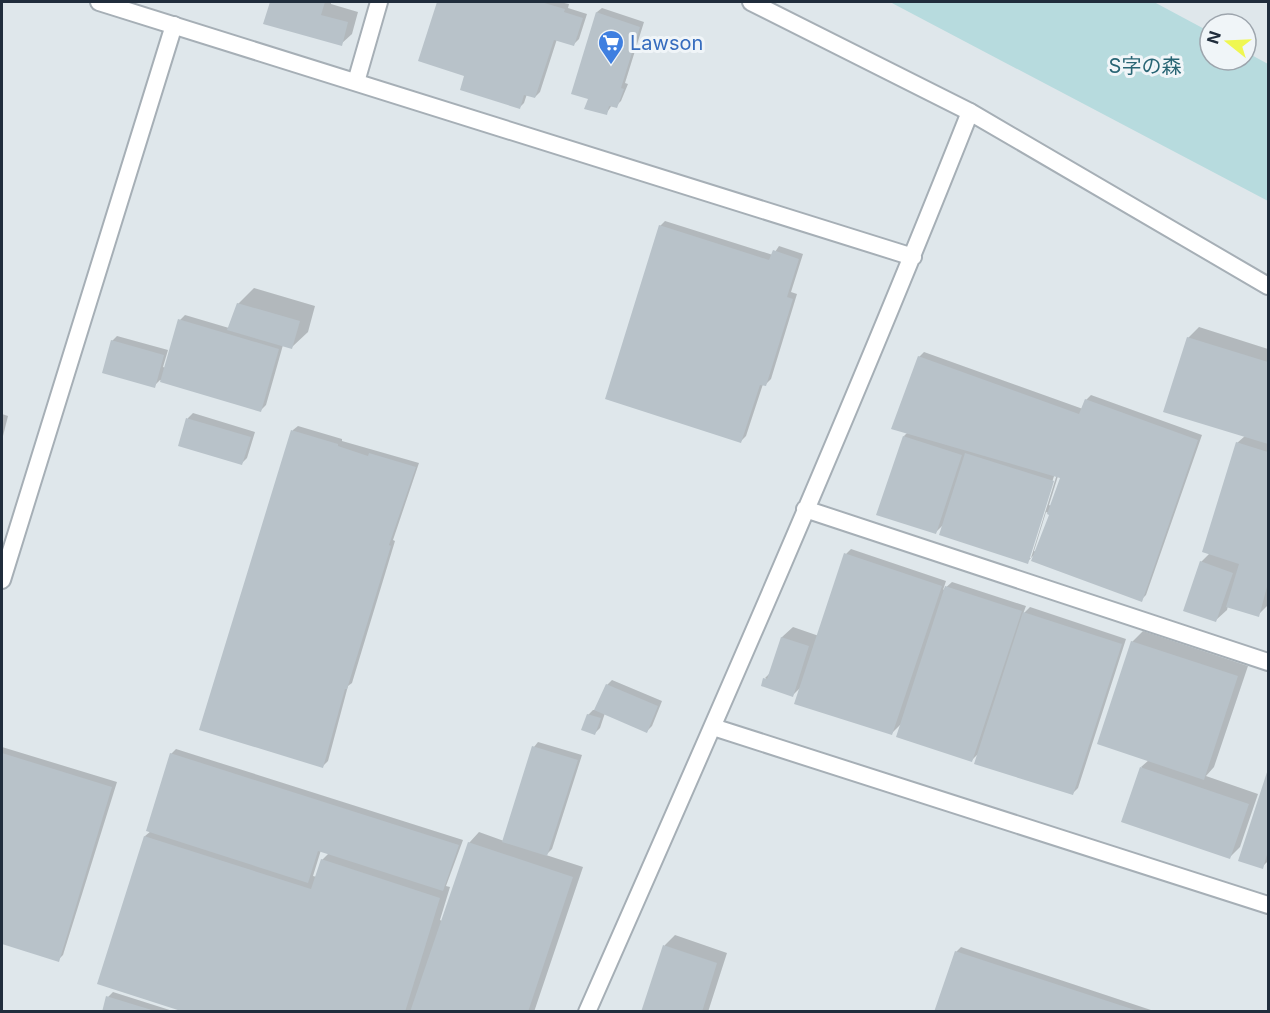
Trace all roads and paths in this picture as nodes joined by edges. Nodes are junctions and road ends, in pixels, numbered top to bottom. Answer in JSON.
{"nodes":[{"id":1,"x":99,"y":2,"type":"edge"},
{"id":2,"x":379,"y":2,"type":"edge"},
{"id":3,"x":751,"y":2,"type":"edge"},
{"id":4,"x":174,"y":25,"type":"junction"},
{"id":5,"x":356,"y":82,"type":"junction"},
{"id":6,"x":970,"y":112,"type":"junction"},
{"id":7,"x":913,"y":257,"type":"junction"},
{"id":8,"x":1269,"y":286,"type":"edge"},
{"id":9,"x":805,"y":509,"type":"junction"},
{"id":10,"x":2,"y":580,"type":"edge"},
{"id":11,"x":1269,"y":662,"type":"edge"},
{"id":12,"x":713,"y":727,"type":"junction"},
{"id":13,"x":1269,"y":905,"type":"edge"},
{"id":14,"x":587,"y":1011,"type":"edge"}],
"edges":[{"from":1,"to":4,"type":"street"},
{"from":2,"to":5,"type":"street"},
{"from":3,"to":6,"type":"street"},
{"from":4,"to":5,"type":"street"},
{"from":4,"to":10,"type":"street"},
{"from":5,"to":7,"type":"street"},
{"from":6,"to":7,"type":"street"},
{"from":6,"to":8,"type":"street"},
{"from":7,"to":9,"type":"street"},
{"from":9,"to":11,"type":"street"},
{"from":9,"to":12,"type":"street"},
{"from":12,"to":13,"type":"street"},
{"from":12,"to":14,"type":"street"}]}
